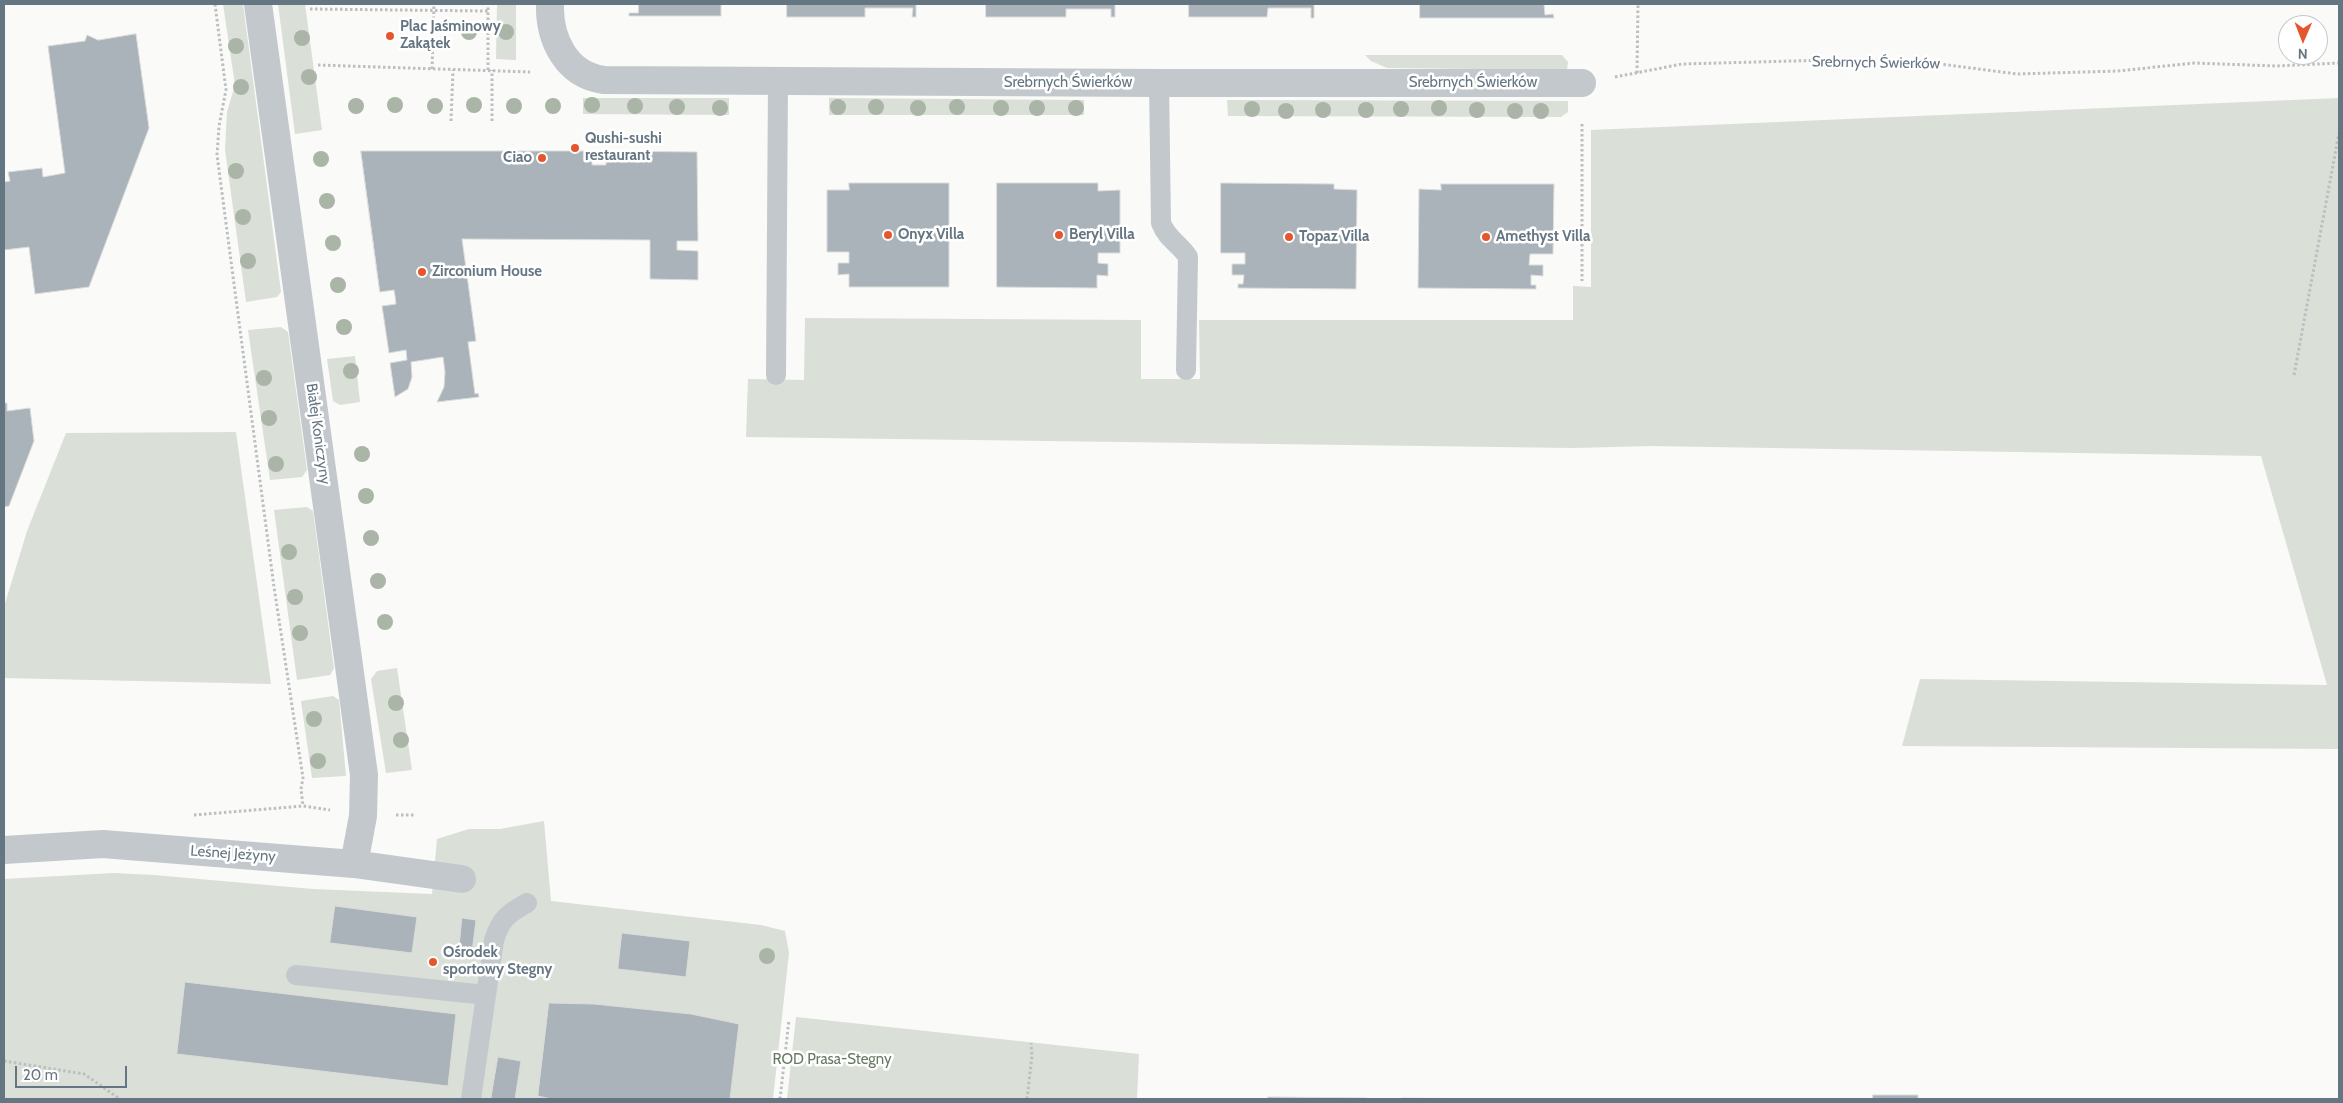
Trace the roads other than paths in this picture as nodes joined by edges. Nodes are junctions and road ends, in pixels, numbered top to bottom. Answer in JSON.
{"nodes":[{"id":1,"x":258,"y":4,"type":"edge"},
{"id":2,"x":550,"y":4,"type":"edge"},
{"id":3,"x":778,"y":81,"type":"junction"},
{"id":4,"x":1582,"y":82,"type":"road end"},
{"id":5,"x":1160,"y":83,"type":"junction"},
{"id":6,"x":1186,"y":370,"type":"dead end"},
{"id":7,"x":776,"y":375,"type":"dead end"},
{"id":8,"x":4,"y":850,"type":"edge"},
{"id":9,"x":354,"y":864,"type":"junction"},
{"id":10,"x":462,"y":879,"type":"dead end"},
{"id":11,"x":527,"y":903,"type":"dead end"},
{"id":12,"x":296,"y":975,"type":"dead end"},
{"id":13,"x":486,"y":995,"type":"junction"},
{"id":14,"x":471,"y":1099,"type":"edge"}],
"edges":[{"from":1,"to":9,"type":"street","name":"Białej Koniczyny"},
{"from":2,"to":3,"type":"street","name":"Srebrnych Świerków"},
{"from":3,"to":5,"type":"street","name":"Srebrnych Świerków"},
{"from":3,"to":7,"type":"lane"},
{"from":4,"to":5,"type":"street","name":"Srebrnych Świerków"},
{"from":5,"to":6,"type":"lane"},
{"from":8,"to":9,"type":"street","name":"Leśnej Jeżyny"},
{"from":9,"to":10,"type":"street","name":"Leśnej Jeżyny"},
{"from":11,"to":13,"type":"lane"},
{"from":12,"to":13,"type":"lane"},
{"from":13,"to":14,"type":"lane"}]}
